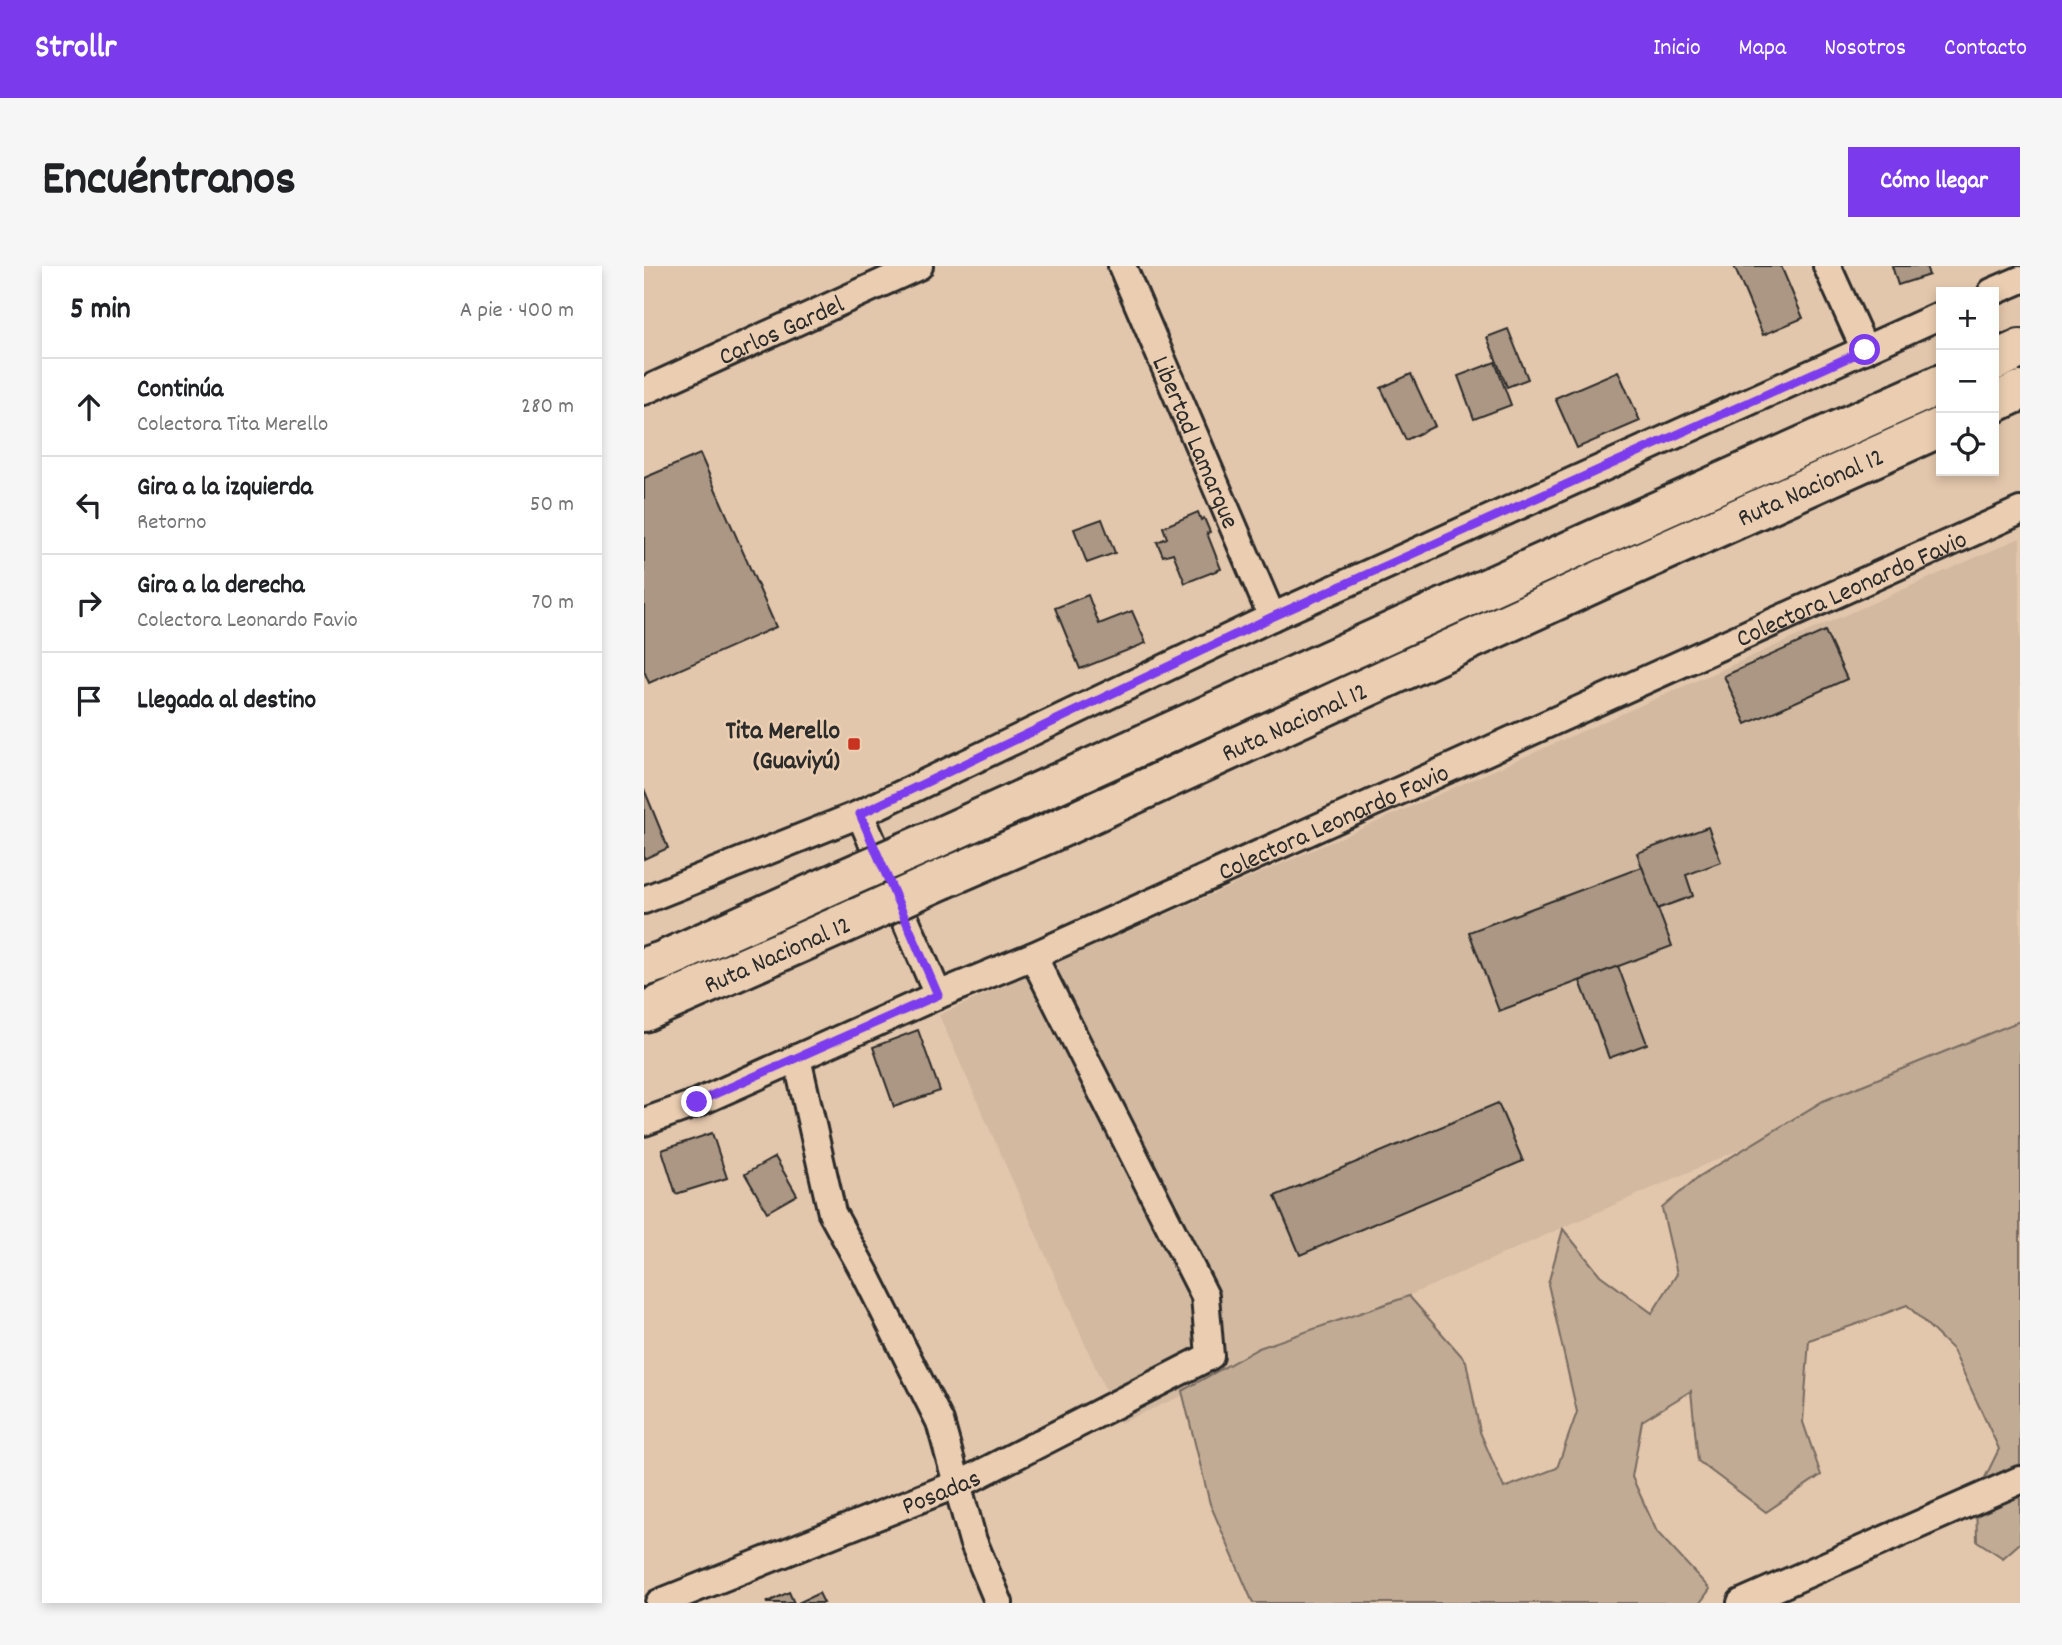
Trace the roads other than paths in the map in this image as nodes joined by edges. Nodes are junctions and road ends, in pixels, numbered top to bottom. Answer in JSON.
{"nodes":[{"id":1,"x":919,"y":266,"type":"edge"},
{"id":2,"x":1122,"y":266,"type":"edge"},
{"id":3,"x":1827,"y":266,"type":"edge"},
{"id":4,"x":2020,"y":280,"type":"edge"},
{"id":5,"x":1999,"y":289,"type":"edge"},
{"id":6,"x":1936,"y":317,"type":"edge"},
{"id":7,"x":2020,"y":349,"type":"edge"},
{"id":8,"x":1865,"y":350,"type":"junction"},
{"id":9,"x":1999,"y":359,"type":"edge"},
{"id":10,"x":1936,"y":386,"type":"edge"},
{"id":11,"x":644,"y":391,"type":"edge"},
{"id":12,"x":2020,"y":391,"type":"edge"},
{"id":13,"x":1999,"y":401,"type":"edge"},
{"id":14,"x":1936,"y":429,"type":"edge"},
{"id":15,"x":2020,"y":511,"type":"edge"},
{"id":16,"x":1272,"y":617,"type":"junction"},
{"id":17,"x":860,"y":814,"type":"junction"},
{"id":18,"x":644,"y":900,"type":"edge"},
{"id":19,"x":1034,"y":956,"type":"junction"},
{"id":20,"x":644,"y":967,"type":"edge"},
{"id":21,"x":938,"y":995,"type":"junction"},
{"id":22,"x":644,"y":1012,"type":"edge"},
{"id":23,"x":797,"y":1058,"type":"junction"},
{"id":24,"x":644,"y":1122,"type":"edge"},
{"id":25,"x":2020,"y":1480,"type":"edge"},
{"id":26,"x":957,"y":1484,"type":"junction"},
{"id":27,"x":659,"y":1603,"type":"edge"},
{"id":28,"x":999,"y":1603,"type":"edge"},
{"id":29,"x":1741,"y":1603,"type":"edge"}],
"edges":[{"from":1,"to":11,"type":"street","name":"Carlos Gardel"},
{"from":2,"to":16,"type":"street","name":"Libertad Lamarque"},
{"from":3,"to":8,"type":"street"},
{"from":4,"to":5,"type":"street"},
{"from":6,"to":8,"type":"street"},
{"from":7,"to":9,"type":"highway"},
{"from":8,"to":16,"type":"street"},
{"from":10,"to":20,"type":"highway","name":"Ruta Nacional 12","bridge":true},
{"from":12,"to":13,"type":"highway"},
{"from":14,"to":22,"type":"highway","name":"Ruta Nacional 12","bridge":true},
{"from":15,"to":19,"type":"street","name":"Colectora Leonardo Favio"},
{"from":16,"to":17,"type":"street"},
{"from":17,"to":18,"type":"street"},
{"from":17,"to":21,"type":"street"},
{"from":19,"to":21,"type":"street","name":"Colectora Leonardo Favio"},
{"from":19,"to":26,"type":"street","name":"Posadas"},
{"from":21,"to":23,"type":"street","name":"Colectora Leonardo Favio"},
{"from":23,"to":24,"type":"street","name":"Colectora Leonardo Favio"},
{"from":23,"to":26,"type":"street"},
{"from":25,"to":29,"type":"street"},
{"from":26,"to":27,"type":"street","name":"Posadas"},
{"from":26,"to":28,"type":"street"}]}
